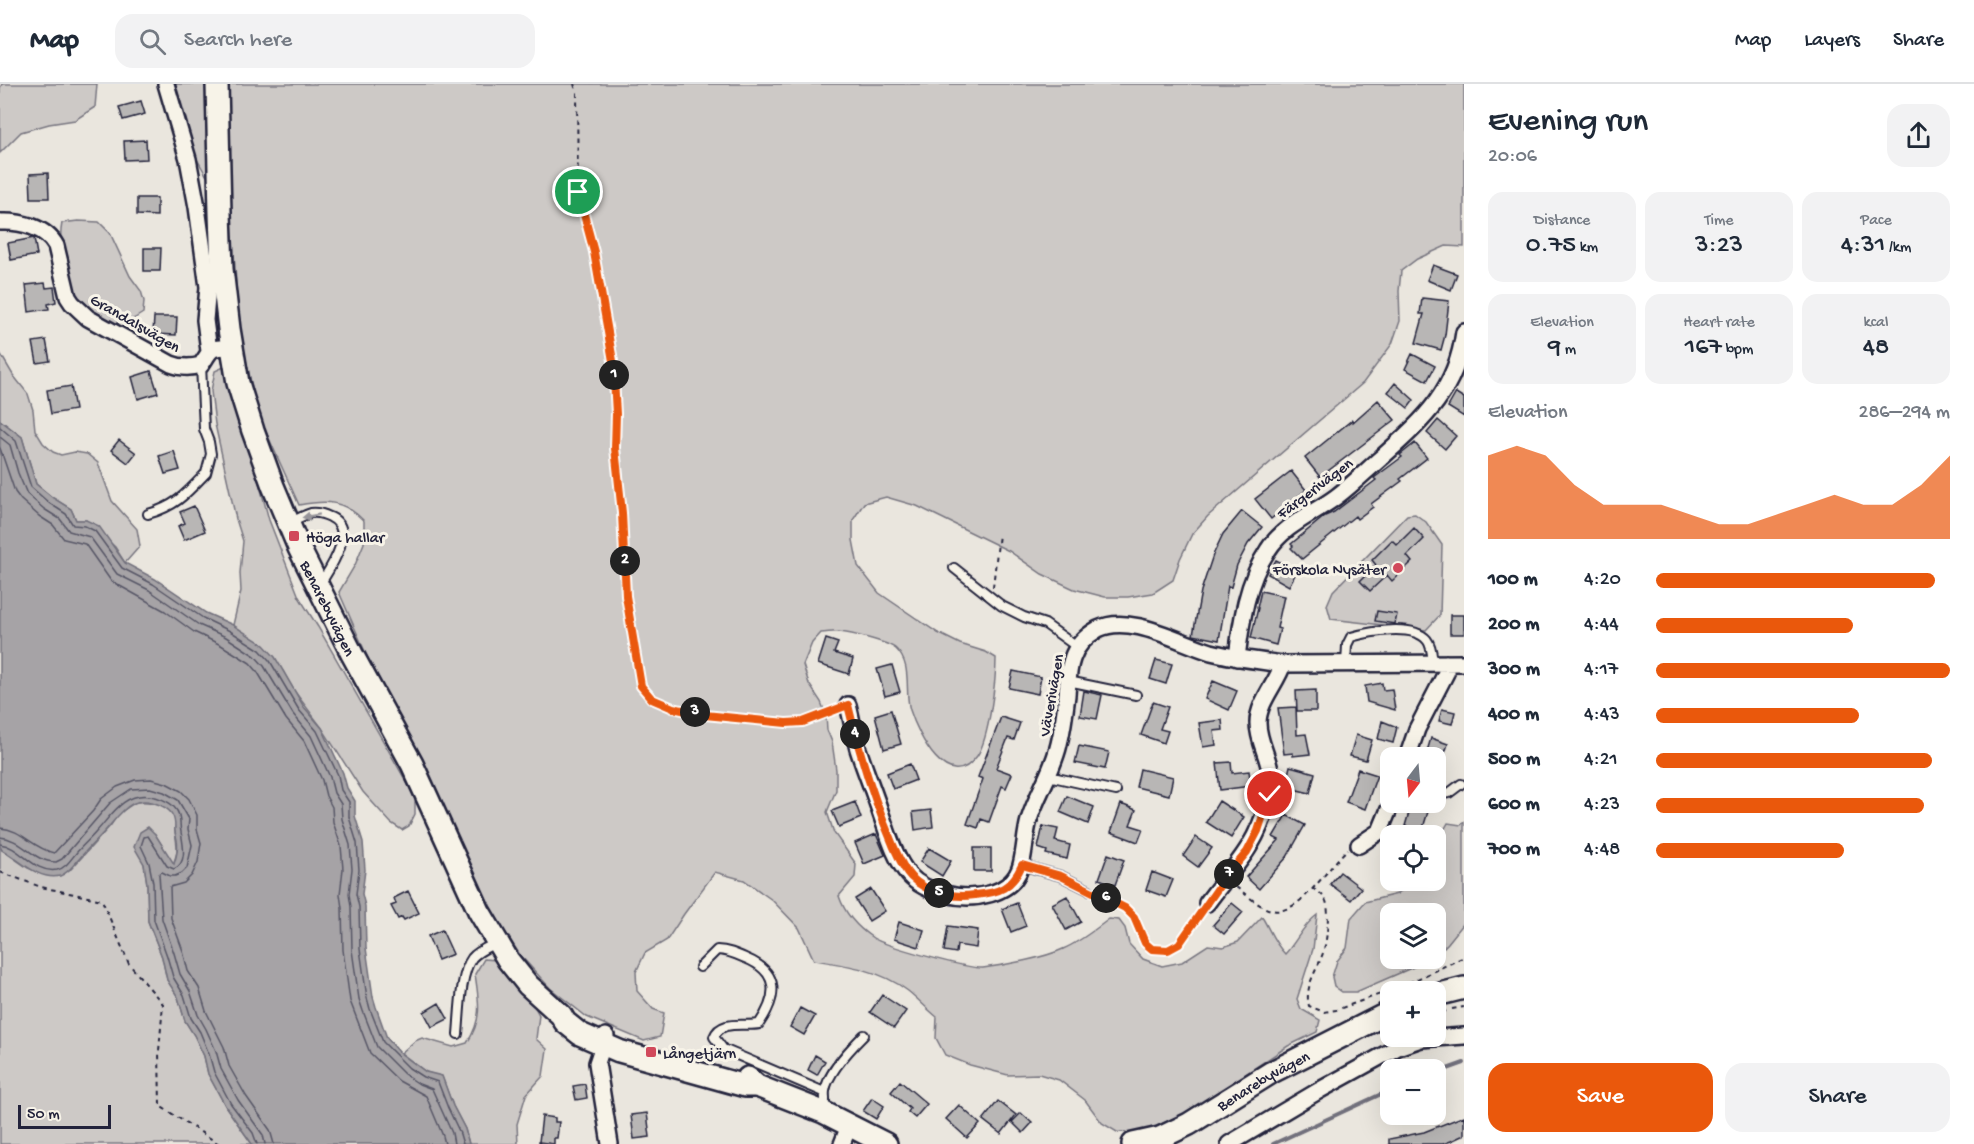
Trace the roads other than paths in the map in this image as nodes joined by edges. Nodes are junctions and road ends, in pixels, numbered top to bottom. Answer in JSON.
{"nodes":[{"id":1,"x":166,"y":84,"type":"edge"},
{"id":2,"x":217,"y":84,"type":"edge"},
{"id":3,"x":0,"y":222,"type":"edge"},
{"id":4,"x":1464,"y":332,"type":"edge"},
{"id":5,"x":232,"y":347,"type":"junction"},
{"id":6,"x":209,"y":351,"type":"junction"},
{"id":7,"x":201,"y":365,"type":"junction"},
{"id":8,"x":147,"y":514,"type":"dead end"},
{"id":9,"x":288,"y":523,"type":"junction"},
{"id":10,"x":954,"y":568,"type":"dead end"},
{"id":11,"x":318,"y":587,"type":"junction"},
{"id":12,"x":1077,"y":647,"type":"junction"},
{"id":13,"x":1237,"y":658,"type":"junction"},
{"id":14,"x":1440,"y":663,"type":"junction"},
{"id":15,"x":1464,"y":663,"type":"edge"},
{"id":16,"x":1283,"y":664,"type":"junction"},
{"id":17,"x":1347,"y":664,"type":"junction"},
{"id":18,"x":1068,"y":681,"type":"junction"},
{"id":19,"x":1136,"y":695,"type":"dead end"},
{"id":20,"x":848,"y":705,"type":"road end"},
{"id":21,"x":1411,"y":747,"type":"edge"},
{"id":22,"x":1048,"y":776,"type":"junction"},
{"id":23,"x":1461,"y":784,"type":"dead end"},
{"id":24,"x":1116,"y":791,"type":"dead end"},
{"id":25,"x":1446,"y":793,"type":"edge"},
{"id":26,"x":1387,"y":813,"type":"edge"},
{"id":27,"x":1359,"y":845,"type":"road end"},
{"id":28,"x":1022,"y":865,"type":"junction"},
{"id":29,"x":1089,"y":890,"type":"road end"},
{"id":30,"x":1207,"y":903,"type":"road end"},
{"id":31,"x":497,"y":942,"type":"junction"},
{"id":32,"x":700,"y":967,"type":"dead end"},
{"id":33,"x":1464,"y":979,"type":"edge"},
{"id":34,"x":1448,"y":991,"type":"edge"},
{"id":35,"x":1380,"y":1017,"type":"edge"},
{"id":36,"x":458,"y":1034,"type":"dead end"},
{"id":37,"x":864,"y":1035,"type":"dead end"},
{"id":38,"x":1464,"y":1036,"type":"edge"},
{"id":39,"x":604,"y":1040,"type":"junction"},
{"id":40,"x":824,"y":1102,"type":"junction"},
{"id":41,"x":845,"y":1135,"type":"edge"},
{"id":42,"x":610,"y":1144,"type":"edge"},
{"id":43,"x":886,"y":1144,"type":"edge"},
{"id":44,"x":1133,"y":1144,"type":"edge"},
{"id":45,"x":1229,"y":1144,"type":"edge"}],
"edges":[{"from":1,"to":6,"type":"street"},
{"from":2,"to":5,"type":"street","name":"Benarebyvägen"},
{"from":3,"to":7,"type":"street","name":"Grandalsvägen"},
{"from":4,"to":13,"type":"street","name":"Färgerivägen"},
{"from":5,"to":6,"type":"street"},
{"from":5,"to":9,"type":"street","name":"Benarebyvägen"},
{"from":6,"to":7,"type":"street"},
{"from":7,"to":8,"type":"lane"},
{"from":9,"to":11,"type":"street","name":"Benarebyvägen"},
{"from":11,"to":9,"type":"lane","one_way":true},
{"from":10,"to":12,"type":"lane"},
{"from":11,"to":31,"type":"street","name":"Benarebyvägen"},
{"from":12,"to":13,"type":"street","name":"Väverivägen"},
{"from":12,"to":18,"type":"street","name":"Väverivägen"},
{"from":13,"to":16,"type":"street","name":"Väverivägen"},
{"from":14,"to":15,"type":"street","name":"Väverivägen"},
{"from":14,"to":17,"type":"street","name":"Väverivägen"},
{"from":14,"to":17,"type":"lane"},
{"from":14,"to":21,"type":"street"},
{"from":16,"to":17,"type":"street","name":"Väverivägen"},
{"from":16,"to":30,"type":"street"},
{"from":18,"to":19,"type":"lane"},
{"from":18,"to":22,"type":"street","name":"Väverivägen"},
{"from":20,"to":28,"type":"street","name":"Väverivägen"},
{"from":22,"to":24,"type":"lane"},
{"from":22,"to":28,"type":"street","name":"Väverivägen"},
{"from":23,"to":25,"type":"lane"},
{"from":26,"to":27,"type":"street"},
{"from":28,"to":29,"type":"lane"},
{"from":31,"to":36,"type":"lane"},
{"from":31,"to":39,"type":"street","name":"Benarebyvägen"},
{"from":32,"to":40,"type":"lane"},
{"from":33,"to":34,"type":"street"},
{"from":35,"to":44,"type":"street","name":"Benarebyvägen"},
{"from":37,"to":40,"type":"lane"},
{"from":38,"to":45,"type":"street"},
{"from":39,"to":40,"type":"street","name":"Benarebyvägen"},
{"from":39,"to":42,"type":"street"},
{"from":40,"to":41,"type":"street","name":"Benarebyvägen"},
{"from":41,"to":43,"type":"street","name":"Benarebyvägen"}]}
